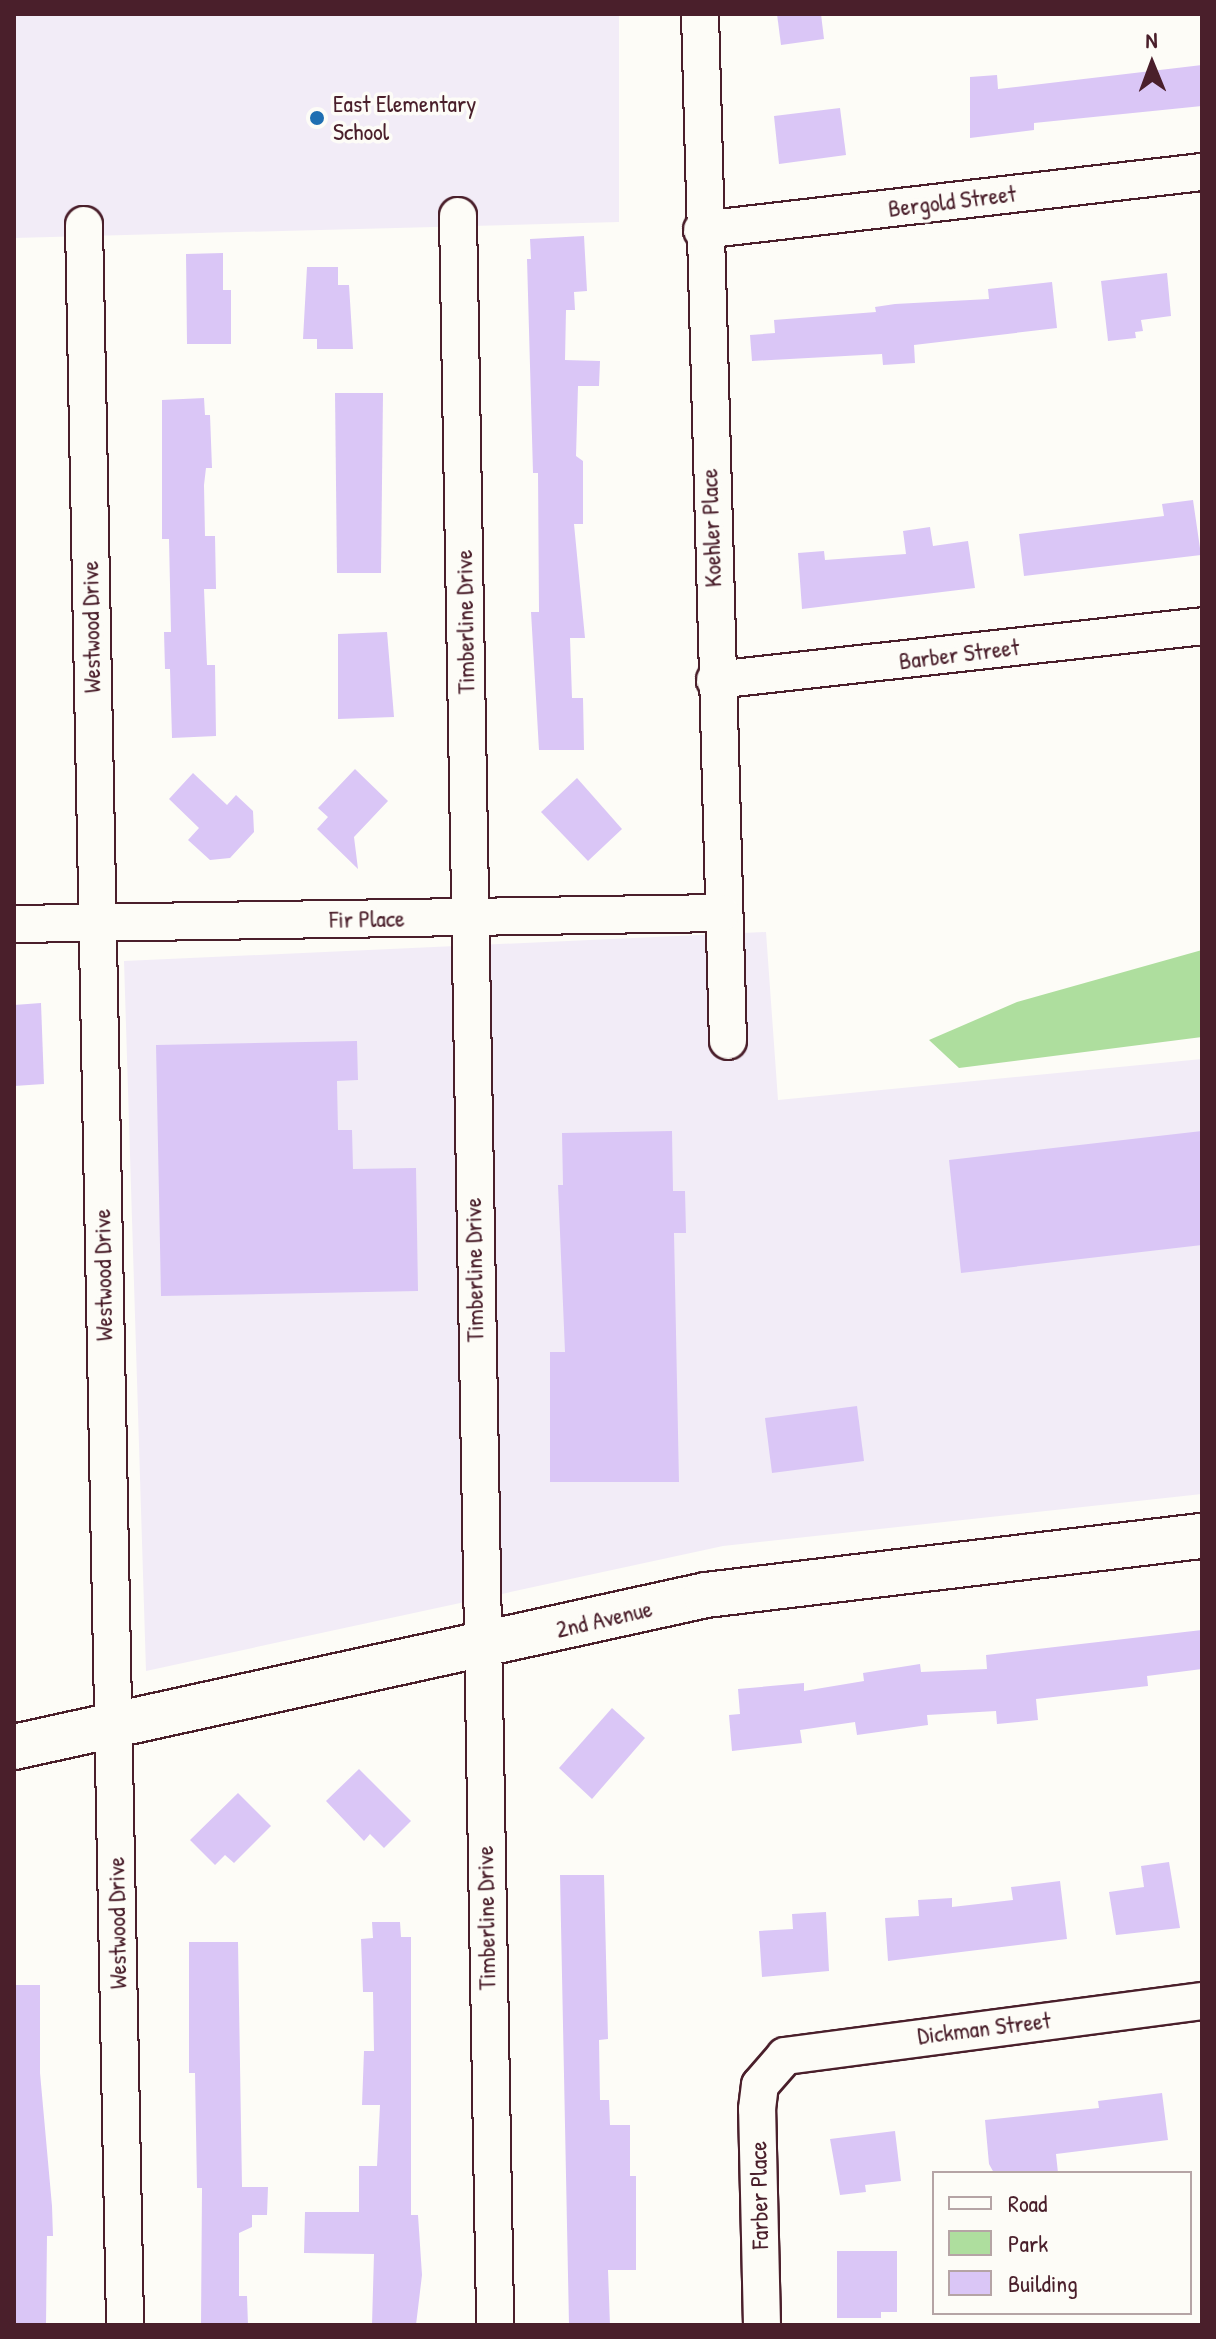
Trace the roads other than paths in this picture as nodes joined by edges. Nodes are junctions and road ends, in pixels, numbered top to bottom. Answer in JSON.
{"nodes":[{"id":1,"x":700,"y":14,"type":"edge"},
{"id":2,"x":1202,"y":172,"type":"edge"},
{"id":3,"x":458,"y":216,"type":"dead end"},
{"id":4,"x":84,"y":225,"type":"dead end"},
{"id":5,"x":702,"y":230,"type":"junction"},
{"id":6,"x":1202,"y":626,"type":"edge"},
{"id":7,"x":715,"y":680,"type":"junction"},
{"id":8,"x":721,"y":913,"type":"junction"},
{"id":9,"x":469,"y":917,"type":"junction"},
{"id":10,"x":97,"y":923,"type":"junction"},
{"id":11,"x":14,"y":924,"type":"edge"},
{"id":12,"x":728,"y":1041,"type":"dead end"},
{"id":13,"x":1202,"y":1536,"type":"edge"},
{"id":14,"x":480,"y":1648,"type":"junction"},
{"id":15,"x":111,"y":1726,"type":"junction"},
{"id":16,"x":14,"y":1747,"type":"edge"},
{"id":17,"x":1202,"y":2001,"type":"edge"},
{"id":18,"x":771,"y":2068,"type":"joint"},
{"id":19,"x":125,"y":2325,"type":"edge"},
{"id":20,"x":495,"y":2325,"type":"edge"},
{"id":21,"x":762,"y":2325,"type":"edge"}],
"edges":[{"from":1,"to":5,"type":"street","name":"Koehler Place"},
{"from":2,"to":5,"type":"street","name":"Bergold Street"},
{"from":3,"to":9,"type":"street","name":"Timberline Drive"},
{"from":4,"to":10,"type":"street","name":"Westwood Drive"},
{"from":5,"to":7,"type":"street","name":"Koehler Place"},
{"from":6,"to":7,"type":"street","name":"Barber Street"},
{"from":7,"to":8,"type":"street","name":"Koehler Place"},
{"from":8,"to":9,"type":"street","name":"Fir Place"},
{"from":8,"to":12,"type":"street","name":"Koehler Place"},
{"from":9,"to":10,"type":"street","name":"Fir Place"},
{"from":9,"to":14,"type":"street","name":"Timberline Drive"},
{"from":10,"to":11,"type":"street","name":"Fir Place"},
{"from":10,"to":15,"type":"street","name":"Westwood Drive"},
{"from":13,"to":14,"type":"street","name":"2nd Avenue"},
{"from":14,"to":15,"type":"street","name":"2nd Avenue"},
{"from":14,"to":20,"type":"street","name":"Timberline Drive"},
{"from":15,"to":16,"type":"street","name":"2nd Avenue"},
{"from":15,"to":19,"type":"street","name":"Westwood Drive"},
{"from":17,"to":18,"type":"street","name":"Dickman Street"},
{"from":18,"to":21,"type":"street","name":"Farber Place"}]}
